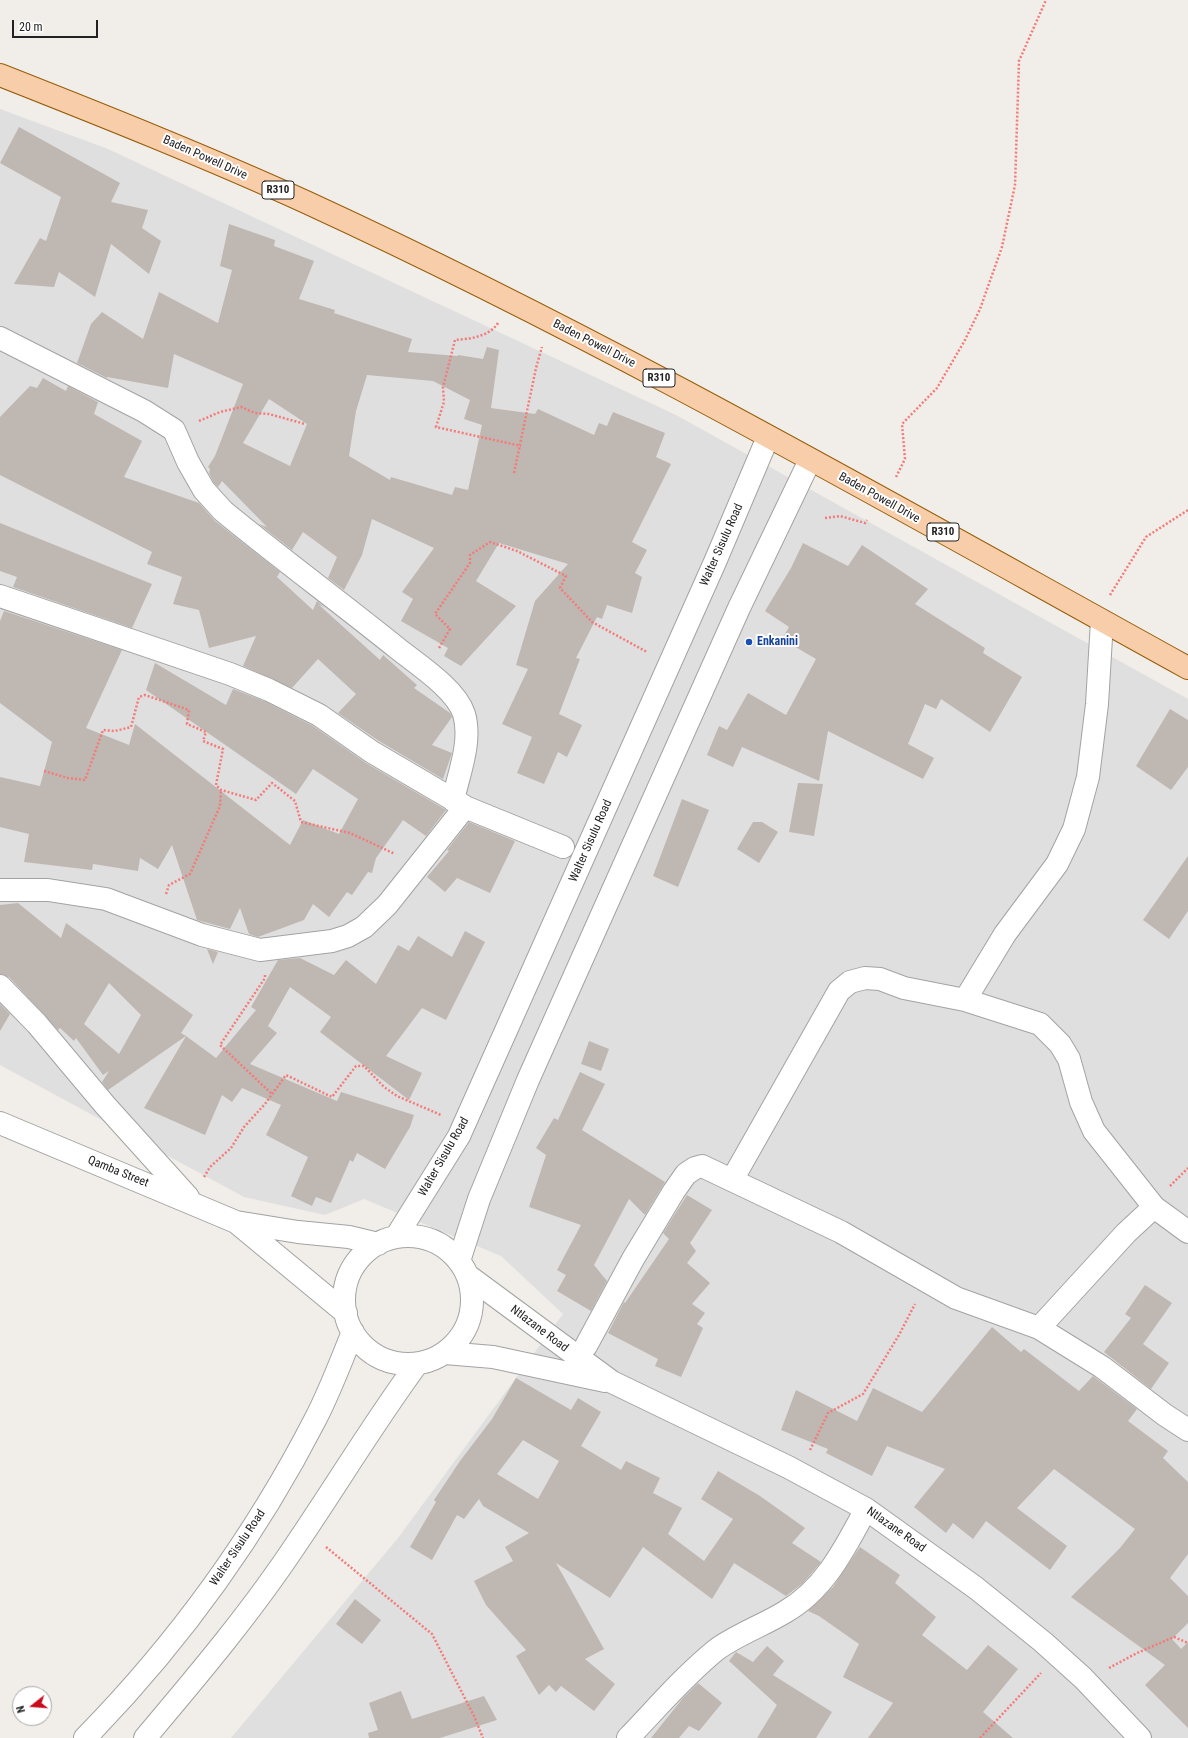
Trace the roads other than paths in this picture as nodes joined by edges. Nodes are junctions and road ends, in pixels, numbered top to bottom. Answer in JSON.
{"nodes":[{"id":1,"x":0,"y":75,"type":"edge"},
{"id":2,"x":0,"y":338,"type":"edge"},
{"id":3,"x":768,"y":436,"type":"junction"},
{"id":4,"x":810,"y":460,"type":"junction"},
{"id":5,"x":0,"y":596,"type":"edge"},
{"id":6,"x":1102,"y":621,"type":"junction"},
{"id":7,"x":1188,"y":668,"type":"edge"},
{"id":8,"x":459,"y":804,"type":"junction"},
{"id":9,"x":563,"y":847,"type":"dead end"},
{"id":10,"x":0,"y":890,"type":"edge"},
{"id":11,"x":0,"y":986,"type":"edge"},
{"id":12,"x":965,"y":1000,"type":"junction"},
{"id":13,"x":0,"y":1123,"type":"edge"},
{"id":14,"x":732,"y":1180,"type":"junction"},
{"id":15,"x":192,"y":1202,"type":"junction"},
{"id":16,"x":1154,"y":1207,"type":"junction"},
{"id":17,"x":236,"y":1222,"type":"junction"},
{"id":18,"x":1188,"y":1232,"type":"edge"},
{"id":19,"x":387,"y":1240,"type":"junction"},
{"id":20,"x":463,"y":1268,"type":"junction"},
{"id":21,"x":350,"y":1323,"type":"junction"},
{"id":22,"x":1039,"y":1328,"type":"junction"},
{"id":23,"x":586,"y":1346,"type":"dead end"},
{"id":24,"x":445,"y":1353,"type":"junction"},
{"id":25,"x":417,"y":1364,"type":"junction"},
{"id":26,"x":612,"y":1382,"type":"junction"},
{"id":27,"x":1188,"y":1430,"type":"edge"},
{"id":28,"x":866,"y":1509,"type":"junction"},
{"id":29,"x":85,"y":1738,"type":"edge"},
{"id":30,"x":145,"y":1738,"type":"edge"},
{"id":31,"x":628,"y":1738,"type":"edge"},
{"id":32,"x":1140,"y":1738,"type":"edge"}],
"edges":[{"from":1,"to":3,"type":"main road","name":"Baden Powell Drive","number":"R310"},
{"from":2,"to":8,"type":"street"},
{"from":3,"to":4,"type":"main road","name":"Baden Powell Drive","number":"R310"},
{"from":3,"to":19,"type":"street","name":"Walter Sisulu Road"},
{"from":4,"to":6,"type":"main road","name":"Baden Powell Drive","number":"R310"},
{"from":4,"to":20,"type":"street"},
{"from":5,"to":8,"type":"street"},
{"from":6,"to":7,"type":"main road","name":"Baden Powell Drive","number":"R310"},
{"from":6,"to":12,"type":"street"},
{"from":8,"to":9,"type":"street"},
{"from":8,"to":10,"type":"street"},
{"from":11,"to":15,"type":"street"},
{"from":12,"to":14,"type":"street"},
{"from":12,"to":16,"type":"street"},
{"from":13,"to":15,"type":"street","name":"Qamba Street"},
{"from":14,"to":22,"type":"street"},
{"from":14,"to":23,"type":"street"},
{"from":15,"to":17,"type":"street","name":"Qamba Street"},
{"from":16,"to":18,"type":"street"},
{"from":16,"to":22,"type":"street"},
{"from":17,"to":19,"type":"street","name":"Qamba Street"},
{"from":17,"to":21,"type":"street","name":"Qamba Street"},
{"from":19,"to":20,"type":"street"},
{"from":19,"to":21,"type":"street"},
{"from":20,"to":24,"type":"street"},
{"from":20,"to":26,"type":"street","name":"Ntlazane Road"},
{"from":21,"to":25,"type":"street"},
{"from":21,"to":29,"type":"street","name":"Walter Sisulu Road"},
{"from":22,"to":27,"type":"street"},
{"from":24,"to":25,"type":"street"},
{"from":24,"to":26,"type":"street","name":"Ntlazane Road"},
{"from":25,"to":30,"type":"street"},
{"from":26,"to":28,"type":"street","name":"Ntlazane Road"},
{"from":28,"to":31,"type":"street"},
{"from":28,"to":32,"type":"street","name":"Ntlazane Road"}]}
